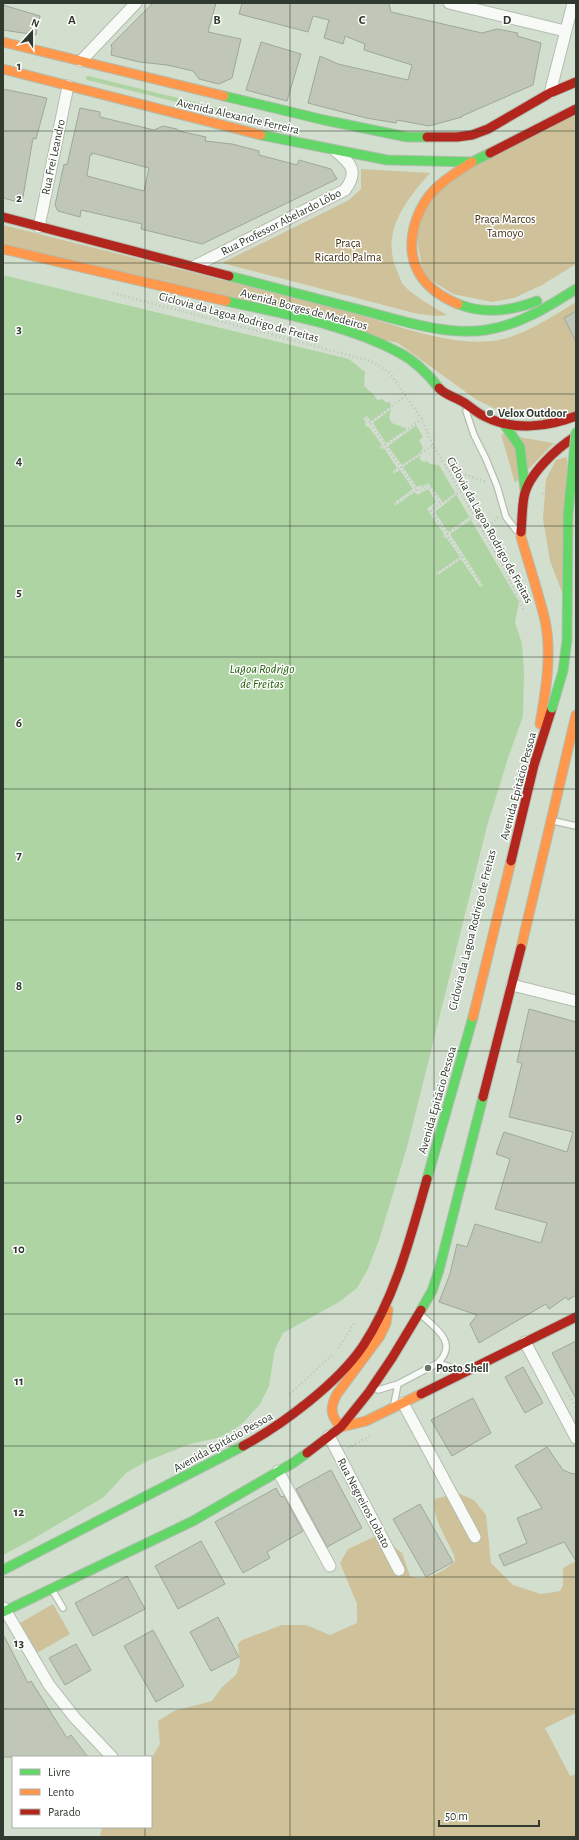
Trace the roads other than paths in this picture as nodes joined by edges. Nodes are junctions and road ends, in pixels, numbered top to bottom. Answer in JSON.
{"nodes":[{"id":1,"x":136,"y":3,"type":"edge"},
{"id":2,"x":448,"y":3,"type":"edge"},
{"id":3,"x":573,"y":3,"type":"edge"},
{"id":4,"x":565,"y":31,"type":"junction"},
{"id":5,"x":3,"y":42,"type":"edge"},
{"id":6,"x":81,"y":61,"type":"junction"},
{"id":7,"x":3,"y":69,"type":"edge"},
{"id":8,"x":576,"y":82,"type":"edge"},
{"id":9,"x":68,"y":86,"type":"junction"},
{"id":10,"x":550,"y":93,"type":"junction"},
{"id":11,"x":576,"y":109,"type":"edge"},
{"id":12,"x":325,"y":127,"type":"junction"},
{"id":13,"x":316,"y":146,"type":"junction"},
{"id":14,"x":335,"y":151,"type":"junction"},
{"id":15,"x":472,"y":162,"type":"junction"},
{"id":16,"x":3,"y":217,"type":"edge"},
{"id":17,"x":39,"y":226,"type":"junction"},
{"id":18,"x":3,"y":249,"type":"edge"},
{"id":19,"x":195,"y":266,"type":"junction"},
{"id":20,"x":576,"y":288,"type":"edge"},
{"id":21,"x":463,"y":402,"type":"junction"},
{"id":22,"x":576,"y":416,"type":"edge"},
{"id":23,"x":504,"y":424,"type":"junction"},
{"id":24,"x":576,"y":432,"type":"edge"},
{"id":25,"x":576,"y":436,"type":"edge"},
{"id":26,"x":525,"y":490,"type":"junction"},
{"id":27,"x":521,"y":537,"type":"junction"},
{"id":28,"x":576,"y":715,"type":"edge"},
{"id":29,"x":565,"y":762,"type":"junction"},
{"id":30,"x":576,"y":764,"type":"edge"},
{"id":31,"x":534,"y":765,"type":"junction"},
{"id":32,"x":550,"y":820,"type":"junction"},
{"id":33,"x":576,"y":826,"type":"edge"},
{"id":34,"x":512,"y":985,"type":"junction"},
{"id":35,"x":576,"y":1001,"type":"edge"},
{"id":36,"x":389,"y":1297,"type":"junction"},
{"id":37,"x":419,"y":1314,"type":"junction"},
{"id":38,"x":575,"y":1321,"type":"edge"},
{"id":39,"x":525,"y":1342,"type":"junction"},
{"id":40,"x":438,"y":1363,"type":"junction"},
{"id":41,"x":465,"y":1372,"type":"junction"},
{"id":42,"x":398,"y":1384,"type":"junction"},
{"id":43,"x":369,"y":1392,"type":"junction"},
{"id":44,"x":398,"y":1406,"type":"junction"},
{"id":45,"x":341,"y":1427,"type":"junction"},
{"id":46,"x":329,"y":1436,"type":"junction"},
{"id":47,"x":576,"y":1438,"type":"edge"},
{"id":48,"x":278,"y":1471,"type":"junction"},
{"id":49,"x":475,"y":1537,"type":"dead end"},
{"id":50,"x":330,"y":1566,"type":"dead end"},
{"id":51,"x":3,"y":1570,"type":"edge"},
{"id":52,"x":399,"y":1570,"type":"dead end"},
{"id":53,"x":51,"y":1589,"type":"junction"},
{"id":54,"x":63,"y":1608,"type":"dead end"},
{"id":55,"x":4,"y":1610,"type":"edge"},
{"id":56,"x":111,"y":1756,"type":"edge"}],
"edges":[{"from":1,"to":6,"type":"street"},
{"from":2,"to":4,"type":"street"},
{"from":3,"to":4,"type":"street"},
{"from":4,"to":10,"type":"street"},
{"from":5,"to":6,"type":"main road","name":"Avenida Alexandre Ferreira"},
{"from":6,"to":12,"type":"main road","name":"Avenida Alexandre Ferreira"},
{"from":7,"to":9,"type":"main road","name":"Avenida Alexandre Ferreira"},
{"from":8,"to":10,"type":"main road"},
{"from":9,"to":13,"type":"main road","name":"Avenida Alexandre Ferreira"},
{"from":9,"to":17,"type":"street","name":"Rua Frei Leandro"},
{"from":10,"to":12,"type":"main road","name":"Avenida Alexandre Ferreira"},
{"from":11,"to":15,"type":"main road"},
{"from":12,"to":13,"type":"main road"},
{"from":13,"to":14,"type":"main road","name":"Avenida Alexandre Ferreira"},
{"from":14,"to":15,"type":"main road","name":"Avenida Alexandre Ferreira"},
{"from":14,"to":19,"type":"street","name":"Rua Professor Abelardo Lôbo"},
{"from":15,"to":20,"type":"main road"},
{"from":16,"to":17,"type":"main road","name":"Avenida Borges de Medeiros"},
{"from":17,"to":19,"type":"main road","name":"Avenida Borges de Medeiros"},
{"from":18,"to":21,"type":"main road","name":"Avenida Borges de Medeiros"},
{"from":19,"to":20,"type":"main road","name":"Avenida Borges de Medeiros"},
{"from":21,"to":23,"type":"main road","name":"Avenida Borges de Medeiros"},
{"from":21,"to":27,"type":"lane"},
{"from":22,"to":23,"type":"main road","name":"Avenida Borges de Medeiros"},
{"from":23,"to":26,"type":"main road"},
{"from":24,"to":31,"type":"main road","name":"Avenida Epitácio Pessoa","bridge":true},
{"from":25,"to":26,"type":"main road"},
{"from":26,"to":27,"type":"main road"},
{"from":27,"to":31,"type":"main road"},
{"from":28,"to":29,"type":"main road"},
{"from":29,"to":30,"type":"main road"},
{"from":29,"to":32,"type":"main road"},
{"from":31,"to":36,"type":"main road","name":"Avenida Epitácio Pessoa"},
{"from":32,"to":33,"type":"lane"},
{"from":32,"to":34,"type":"main road"},
{"from":34,"to":35,"type":"street"},
{"from":34,"to":37,"type":"main road"},
{"from":36,"to":45,"type":"main road"},
{"from":36,"to":51,"type":"main road","name":"Avenida Epitácio Pessoa"},
{"from":37,"to":40,"type":"lane"},
{"from":37,"to":43,"type":"main road"},
{"from":38,"to":39,"type":"main road"},
{"from":39,"to":41,"type":"main road"},
{"from":39,"to":47,"type":"street"},
{"from":40,"to":41,"type":"lane"},
{"from":40,"to":42,"type":"lane"},
{"from":41,"to":44,"type":"main road"},
{"from":42,"to":43,"type":"lane"},
{"from":42,"to":44,"type":"lane"},
{"from":43,"to":45,"type":"main road"},
{"from":44,"to":45,"type":"main road"},
{"from":44,"to":49,"type":"street"},
{"from":45,"to":46,"type":"main road"},
{"from":46,"to":48,"type":"main road"},
{"from":46,"to":52,"type":"street","name":"Rua Negreiros Lobato"},
{"from":48,"to":50,"type":"street"},
{"from":48,"to":53,"type":"main road"},
{"from":53,"to":54,"type":"lane"},
{"from":53,"to":55,"type":"main road"},
{"from":55,"to":56,"type":"street"}]}
